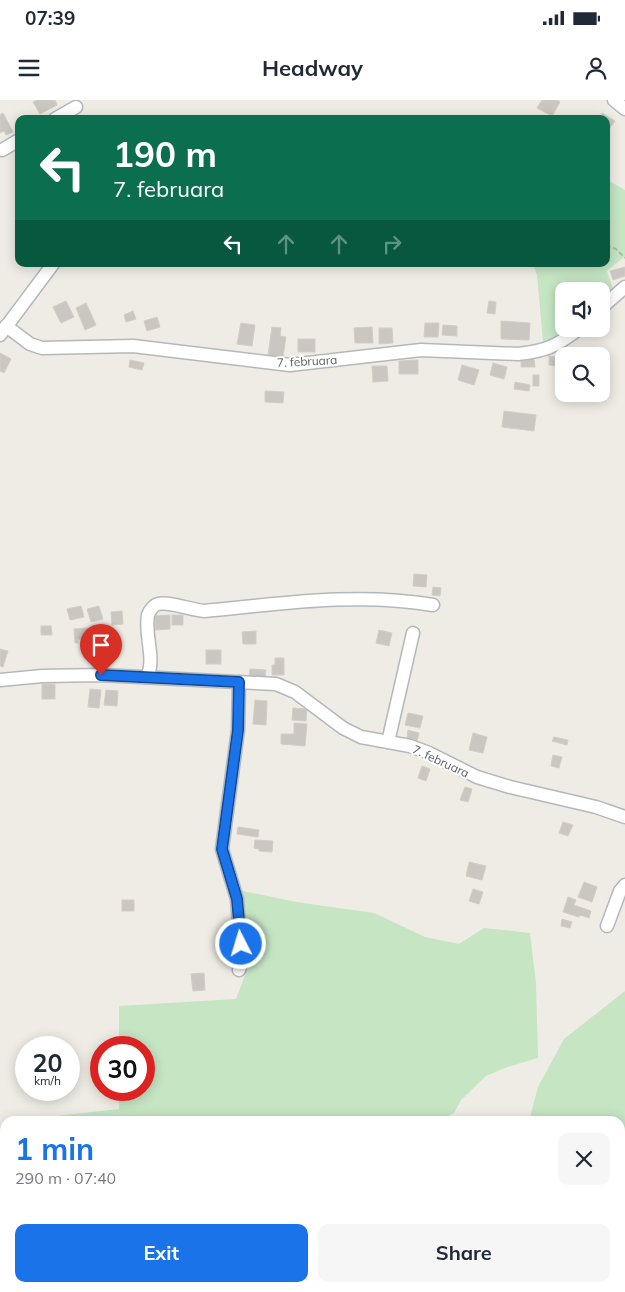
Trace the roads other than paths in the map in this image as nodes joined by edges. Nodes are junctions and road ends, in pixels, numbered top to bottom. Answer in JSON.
{"nodes":[{"id":1,"x":614,"y":100,"type":"edge"},
{"id":2,"x":625,"y":108,"type":"edge"},
{"id":3,"x":76,"y":109,"type":"edge"},
{"id":4,"x":63,"y":115,"type":"edge"},
{"id":5,"x":15,"y":142,"type":"edge"},
{"id":6,"x":2,"y":150,"type":"dead end"},
{"id":7,"x":51,"y":267,"type":"edge"},
{"id":8,"x":625,"y":287,"type":"edge"},
{"id":9,"x":610,"y":300,"type":"edge"},
{"id":10,"x":3,"y":331,"type":"edge"},
{"id":11,"x":567,"y":337,"type":"edge"},
{"id":12,"x":433,"y":605,"type":"dead end"},
{"id":13,"x":413,"y":633,"type":"dead end"},
{"id":14,"x":147,"y":677,"type":"junction"},
{"id":15,"x":0,"y":680,"type":"edge"},
{"id":16,"x":239,"y":682,"type":"junction"},
{"id":17,"x":388,"y":742,"type":"junction"},
{"id":18,"x":625,"y":817,"type":"edge"},
{"id":19,"x":625,"y":885,"type":"edge"},
{"id":20,"x":607,"y":926,"type":"dead end"},
{"id":21,"x":239,"y":970,"type":"dead end"}],
"edges":[{"from":1,"to":2,"type":"street"},
{"from":3,"to":4,"type":"street"},
{"from":5,"to":6,"type":"street"},
{"from":7,"to":10,"type":"street","name":"7. februara"},
{"from":8,"to":9,"type":"street"},
{"from":10,"to":11,"type":"street","name":"7. februara"},
{"from":12,"to":14,"type":"street"},
{"from":13,"to":17,"type":"street"},
{"from":14,"to":15,"type":"street","name":"7. februara"},
{"from":14,"to":16,"type":"street","name":"7. februara"},
{"from":16,"to":17,"type":"street","name":"7. februara"},
{"from":16,"to":21,"type":"street"},
{"from":17,"to":18,"type":"street","name":"7. februara"},
{"from":19,"to":20,"type":"street"}]}
